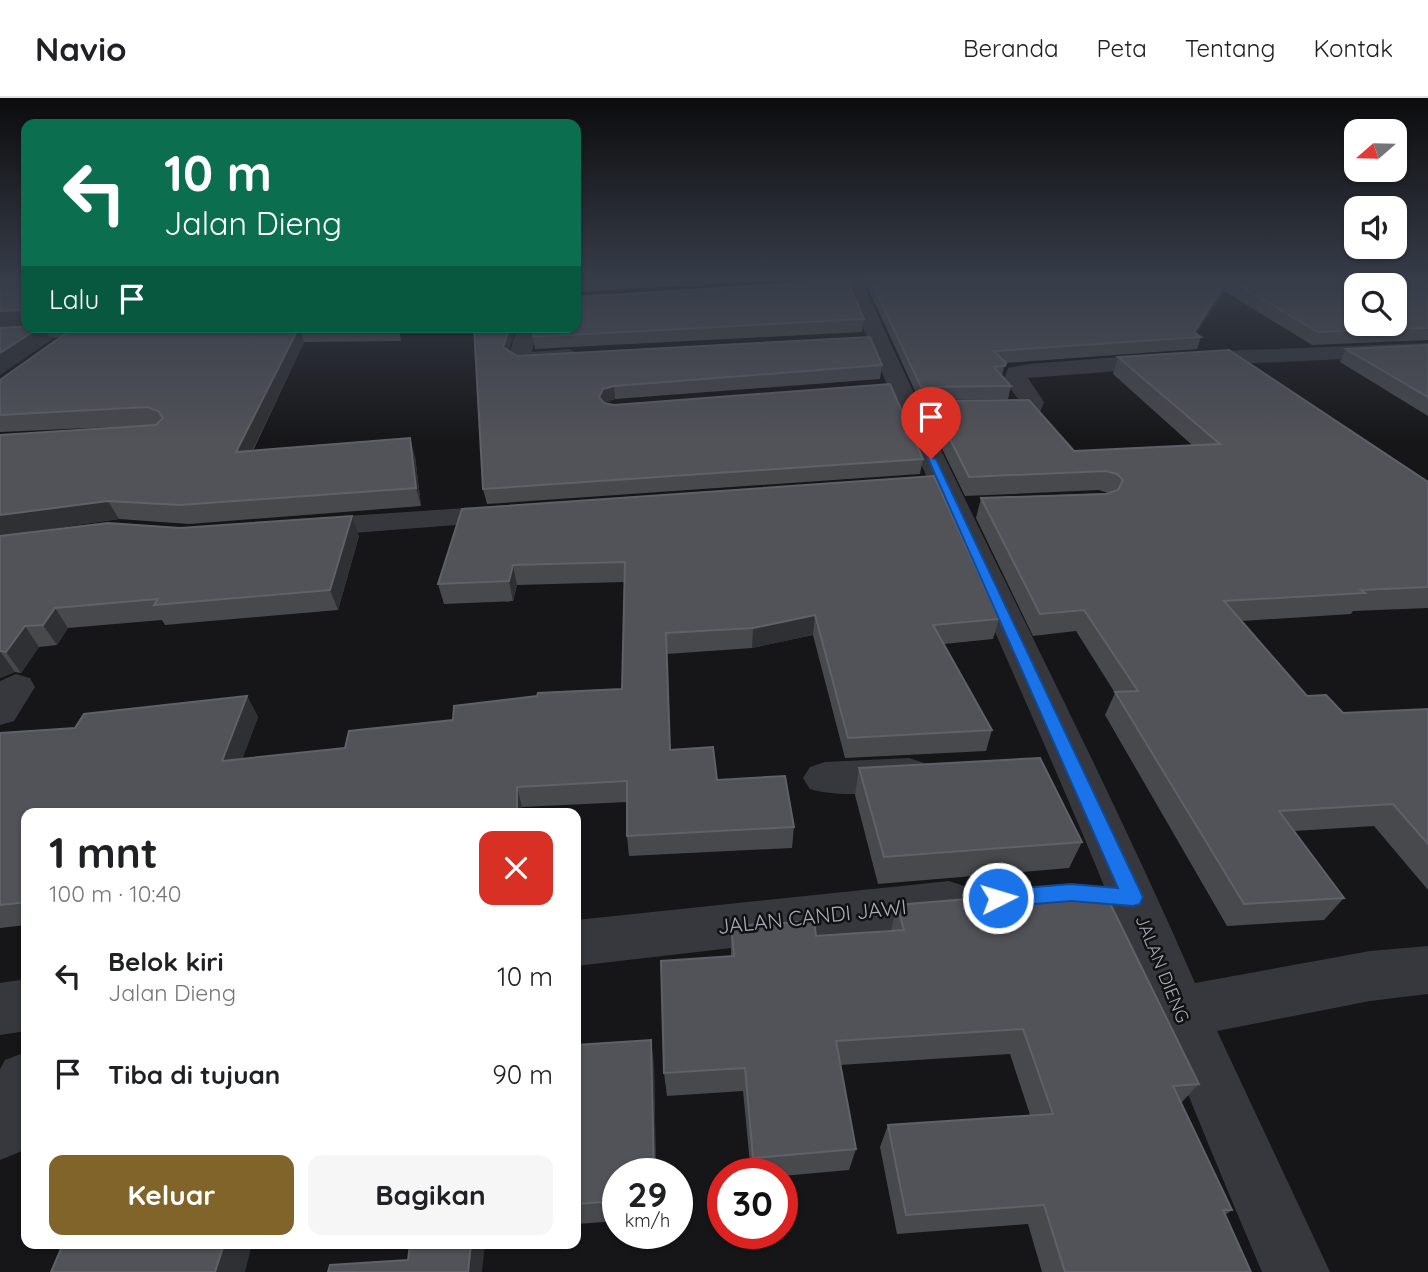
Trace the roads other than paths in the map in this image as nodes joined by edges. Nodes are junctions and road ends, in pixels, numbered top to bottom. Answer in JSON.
{"nodes":[{"id":1,"x":79,"y":334,"type":"edge"},
{"id":2,"x":525,"y":334,"type":"edge"},
{"id":3,"x":865,"y":334,"type":"edge"},
{"id":4,"x":1428,"y":349,"type":"edge"},
{"id":5,"x":53,"y":352,"type":"edge"},
{"id":6,"x":589,"y":355,"type":"edge"},
{"id":7,"x":960,"y":410,"type":"edge"},
{"id":8,"x":534,"y":512,"type":"edge"},
{"id":9,"x":272,"y":530,"type":"edge"},
{"id":10,"x":948,"y":772,"type":"edge"},
{"id":11,"x":825,"y":778,"type":"dead end"},
{"id":12,"x":1083,"y":894,"type":"edge"},
{"id":13,"x":1133,"y":897,"type":"junction"},
{"id":14,"x":993,"y":899,"type":"edge"},
{"id":15,"x":581,"y":942,"type":"edge"},
{"id":16,"x":1428,"y":970,"type":"edge"},
{"id":17,"x":21,"y":1006,"type":"edge"},
{"id":18,"x":0,"y":1009,"type":"edge"},
{"id":19,"x":1180,"y":1012,"type":"junction"},
{"id":20,"x":21,"y":1090,"type":"edge"},
{"id":21,"x":0,"y":1129,"type":"edge"},
{"id":22,"x":1296,"y":1272,"type":"edge"}],
"edges":[{"from":1,"to":5,"type":"street"},
{"from":2,"to":6,"type":"street"},
{"from":3,"to":13,"type":"street","name":"JALAN DIENG"},
{"from":4,"to":7,"type":"street"},
{"from":8,"to":9,"type":"street"},
{"from":10,"to":11,"type":"street"},
{"from":12,"to":13,"type":"street"},
{"from":13,"to":19,"type":"street","name":"JALAN DIENG"},
{"from":14,"to":15,"type":"street","name":"JALAN CANDI JAWI"},
{"from":16,"to":19,"type":"street"},
{"from":17,"to":18,"type":"street"},
{"from":19,"to":22,"type":"street","name":"JALAN DIENG"},
{"from":20,"to":21,"type":"street"}]}
